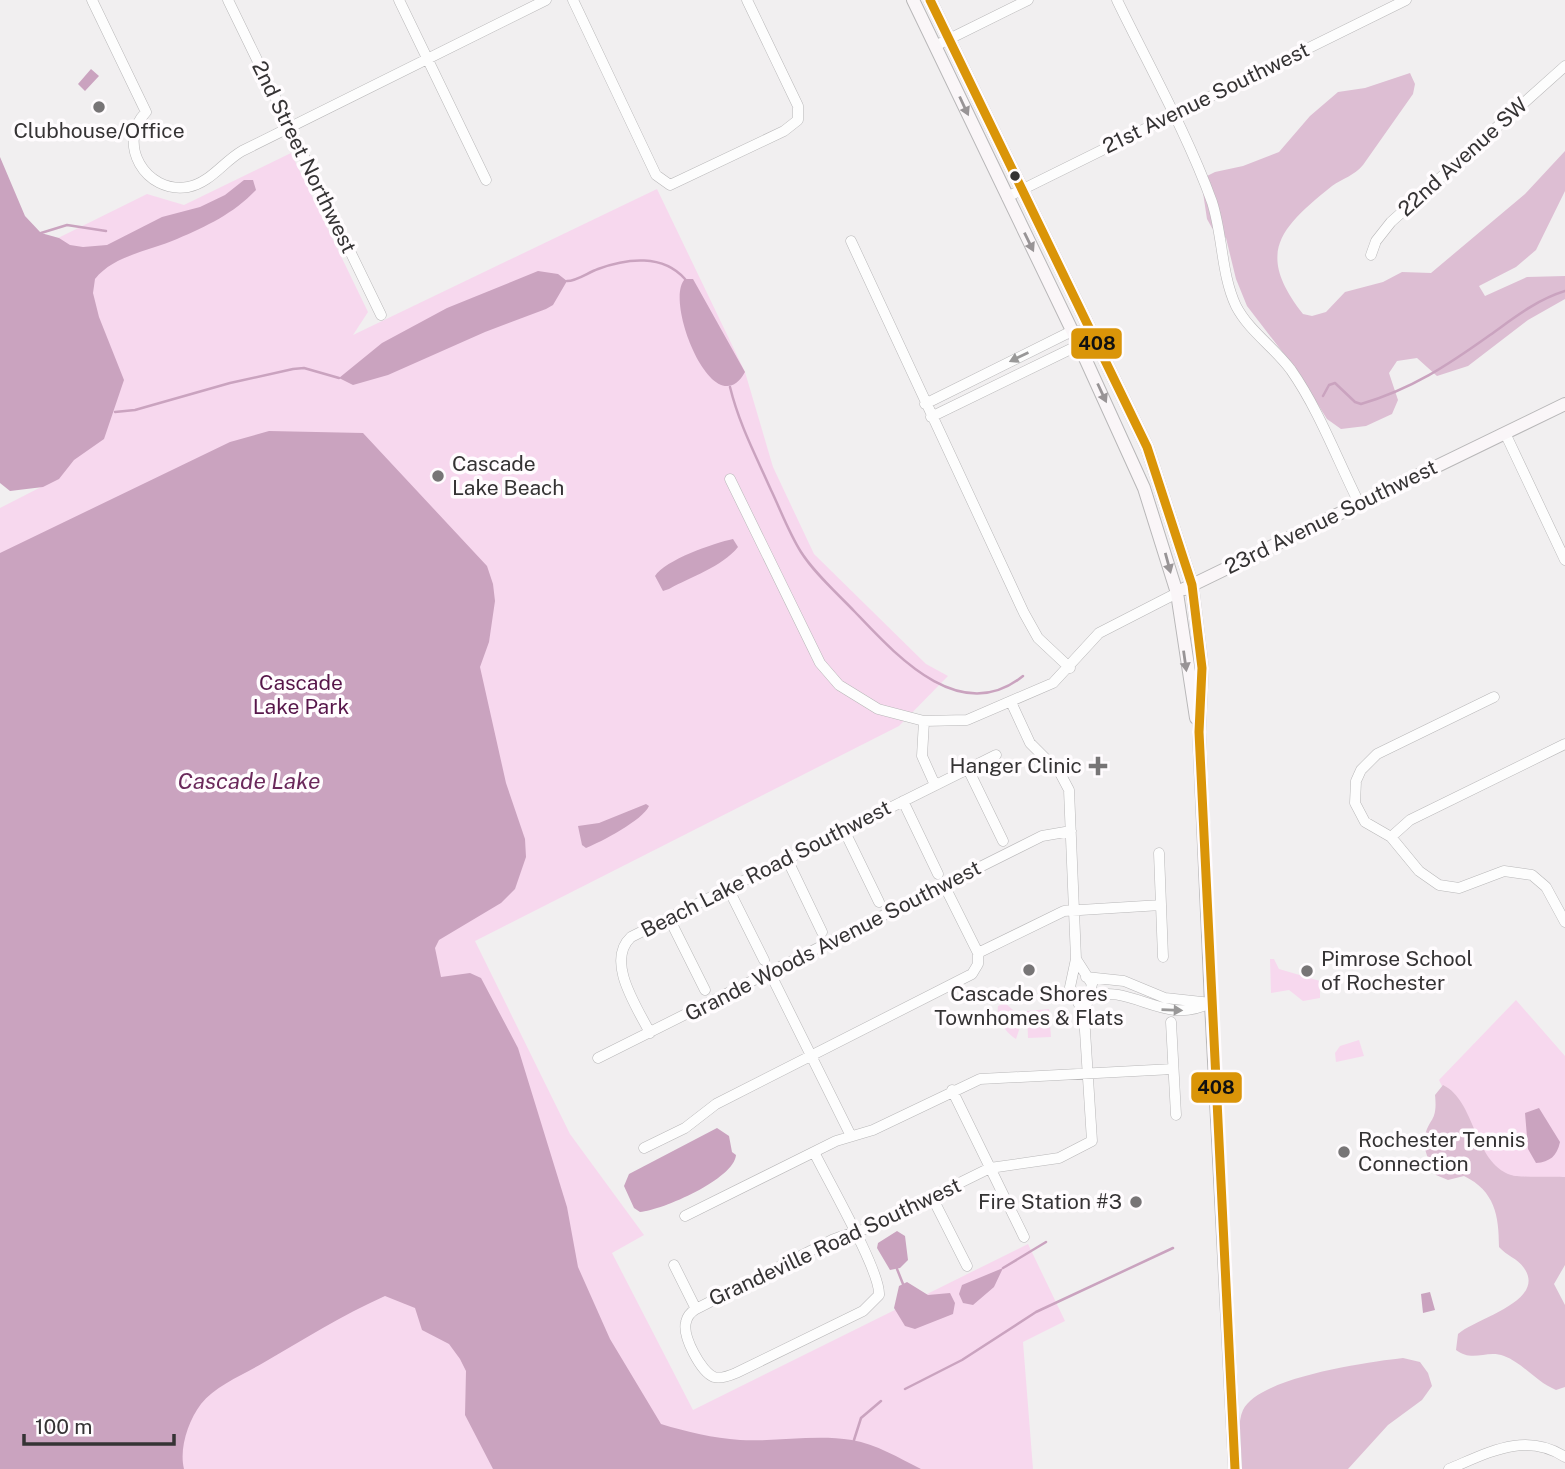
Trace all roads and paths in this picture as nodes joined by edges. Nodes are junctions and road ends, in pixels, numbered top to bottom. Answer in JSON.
{"nodes":[{"id":1,"x":92,"y":0,"type":"edge"},
{"id":2,"x":228,"y":0,"type":"edge"},
{"id":3,"x":399,"y":0,"type":"edge"},
{"id":4,"x":546,"y":0,"type":"edge"},
{"id":5,"x":573,"y":0,"type":"edge"},
{"id":6,"x":747,"y":0,"type":"edge"},
{"id":7,"x":913,"y":0,"type":"edge"},
{"id":8,"x":930,"y":0,"type":"edge"},
{"id":9,"x":1028,"y":0,"type":"edge"},
{"id":10,"x":1117,"y":0,"type":"edge"},
{"id":11,"x":1406,"y":0,"type":"edge"},
{"id":12,"x":950,"y":39,"type":"junction"},
{"id":13,"x":935,"y":46,"type":"junction"},
{"id":14,"x":428,"y":59,"type":"junction"},
{"id":15,"x":1565,"y":66,"type":"edge"},
{"id":16,"x":1173,"y":115,"type":"junction"},
{"id":17,"x":290,"y":127,"type":"junction"},
{"id":18,"x":486,"y":180,"type":"dead end"},
{"id":19,"x":1023,"y":189,"type":"junction"},
{"id":20,"x":1007,"y":197,"type":"junction"},
{"id":21,"x":851,"y":241,"type":"dead end"},
{"id":22,"x":1371,"y":255,"type":"dead end"},
{"id":23,"x":381,"y":315,"type":"dead end"},
{"id":24,"x":1072,"y":331,"type":"junction"},
{"id":25,"x":1091,"y":331,"type":"junction"},
{"id":26,"x":1079,"y":345,"type":"junction"},
{"id":27,"x":925,"y":404,"type":"junction"},
{"id":28,"x":1565,"y":404,"type":"edge"},
{"id":29,"x":931,"y":417,"type":"junction"},
{"id":30,"x":1505,"y":433,"type":"junction"},
{"id":31,"x":730,"y":479,"type":"dead end"},
{"id":32,"x":1359,"y":503,"type":"junction"},
{"id":33,"x":1565,"y":560,"type":"edge"},
{"id":34,"x":1192,"y":585,"type":"junction"},
{"id":35,"x":1177,"y":593,"type":"junction"},
{"id":36,"x":1070,"y":668,"type":"junction"},
{"id":37,"x":1494,"y":697,"type":"dead end"},
{"id":38,"x":1011,"y":702,"type":"junction"},
{"id":39,"x":924,"y":720,"type":"junction"},
{"id":40,"x":1199,"y":732,"type":"junction"},
{"id":41,"x":1565,"y":744,"type":"edge"},
{"id":42,"x":996,"y":755,"type":"dead end"},
{"id":43,"x":968,"y":769,"type":"junction"},
{"id":44,"x":935,"y":785,"type":"junction"},
{"id":45,"x":902,"y":801,"type":"junction"},
{"id":46,"x":844,"y":830,"type":"junction"},
{"id":47,"x":1071,"y":831,"type":"junction"},
{"id":48,"x":1391,"y":837,"type":"junction"},
{"id":49,"x":1003,"y":841,"type":"dead end"},
{"id":50,"x":1159,"y":853,"type":"dead end"},
{"id":51,"x":787,"y":859,"type":"junction"},
{"id":52,"x":938,"y":874,"type":"dead end"},
{"id":53,"x":944,"y":885,"type":"junction"},
{"id":54,"x":728,"y":888,"type":"junction"},
{"id":55,"x":879,"y":902,"type":"dead end"},
{"id":56,"x":1161,"y":905,"type":"junction"},
{"id":57,"x":1074,"y":910,"type":"junction"},
{"id":58,"x":669,"y":918,"type":"junction"},
{"id":59,"x":1565,"y":922,"type":"edge"},
{"id":60,"x":822,"y":932,"type":"dead end"},
{"id":61,"x":978,"y":953,"type":"junction"},
{"id":62,"x":1163,"y":957,"type":"dead end"},
{"id":63,"x":1076,"y":959,"type":"junction"},
{"id":64,"x":764,"y":960,"type":"dead end"},
{"id":65,"x":770,"y":973,"type":"junction"},
{"id":66,"x":1086,"y":977,"type":"junction"},
{"id":67,"x":1071,"y":981,"type":"junction"},
{"id":68,"x":1144,"y":989,"type":"junction"},
{"id":69,"x":705,"y":990,"type":"dead end"},
{"id":70,"x":1073,"y":995,"type":"junction"},
{"id":71,"x":1088,"y":996,"type":"junction"},
{"id":72,"x":1139,"y":1001,"type":"junction"},
{"id":73,"x":1211,"y":1003,"type":"junction"},
{"id":74,"x":1084,"y":1015,"type":"junction"},
{"id":75,"x":1171,"y":1022,"type":"dead end"},
{"id":76,"x":650,"y":1033,"type":"junction"},
{"id":77,"x":812,"y":1056,"type":"junction"},
{"id":78,"x":598,"y":1058,"type":"dead end"},
{"id":79,"x":1173,"y":1069,"type":"junction"},
{"id":80,"x":1087,"y":1073,"type":"junction"},
{"id":81,"x":952,"y":1090,"type":"junction"},
{"id":82,"x":1176,"y":1115,"type":"dead end"},
{"id":83,"x":851,"y":1136,"type":"junction"},
{"id":84,"x":644,"y":1148,"type":"dead end"},
{"id":85,"x":814,"y":1152,"type":"junction"},
{"id":86,"x":990,"y":1168,"type":"junction"},
{"id":87,"x":933,"y":1197,"type":"junction"},
{"id":88,"x":685,"y":1216,"type":"dead end"},
{"id":89,"x":854,"y":1233,"type":"junction"},
{"id":90,"x":1024,"y":1237,"type":"dead end"},
{"id":91,"x":674,"y":1265,"type":"dead end"},
{"id":92,"x":967,"y":1266,"type":"dead end"},
{"id":93,"x":695,"y":1309,"type":"junction"},
{"id":94,"x":1565,"y":1457,"type":"edge"},
{"id":95,"x":1235,"y":1469,"type":"edge"},
{"id":96,"x":1449,"y":1469,"type":"edge"}],
"edges":[{"from":1,"to":17,"type":"street"},
{"from":2,"to":17,"type":"street","name":"2nd Street Northwest"},
{"from":3,"to":14,"type":"street"},
{"from":4,"to":14,"type":"street"},
{"from":5,"to":6,"type":"street"},
{"from":7,"to":13,"type":"main road"},
{"from":8,"to":12,"type":"main road"},
{"from":9,"to":12,"type":"street"},
{"from":10,"to":16,"type":"street"},
{"from":11,"to":16,"type":"street","name":"21st Avenue Southwest"},
{"from":12,"to":13,"type":"street"},
{"from":12,"to":19,"type":"main road"},
{"from":13,"to":20,"type":"main road","one_way":true},
{"from":14,"to":17,"type":"street"},
{"from":14,"to":18,"type":"street"},
{"from":15,"to":22,"type":"street","name":"22nd Avenue SW"},
{"from":16,"to":19,"type":"street","name":"21st Avenue Southwest"},
{"from":16,"to":32,"type":"street"},
{"from":17,"to":23,"type":"street","name":"2nd Street Northwest"},
{"from":19,"to":20,"type":"street","name":"21st Avenue Southwest"},
{"from":19,"to":25,"type":"main road"},
{"from":20,"to":24,"type":"main road","one_way":true},
{"from":21,"to":27,"type":"street"},
{"from":24,"to":25,"type":"street"},
{"from":24,"to":26,"type":"main road"},
{"from":24,"to":27,"type":"street","one_way":true},
{"from":25,"to":26,"type":"street"},
{"from":25,"to":34,"type":"main road"},
{"from":26,"to":29,"type":"street"},
{"from":26,"to":35,"type":"main road","one_way":true},
{"from":27,"to":29,"type":"street"},
{"from":28,"to":30,"type":"main road","name":"23rd Avenue Southwest"},
{"from":29,"to":36,"type":"street"},
{"from":30,"to":32,"type":"main road","name":"23rd Avenue Southwest"},
{"from":30,"to":33,"type":"street"},
{"from":31,"to":39,"type":"street","name":"23rd Avenue Southwest"},
{"from":32,"to":34,"type":"main road","name":"23rd Avenue Southwest"},
{"from":34,"to":35,"type":"main road","name":"23rd Avenue Southwest"},
{"from":34,"to":40,"type":"main road"},
{"from":35,"to":36,"type":"street","name":"23rd Avenue Southwest"},
{"from":35,"to":40,"type":"main road","one_way":true},
{"from":36,"to":38,"type":"street","name":"23rd Avenue Southwest"},
{"from":37,"to":48,"type":"street"},
{"from":38,"to":39,"type":"street","name":"23rd Avenue Southwest"},
{"from":38,"to":47,"type":"street","name":"Grandeville Road Southwest"},
{"from":39,"to":44,"type":"street"},
{"from":40,"to":73,"type":"main road"},
{"from":41,"to":48,"type":"street"},
{"from":42,"to":43,"type":"street","name":"Beach Lake Road Southwest"},
{"from":43,"to":44,"type":"street","name":"Beach Lake Road Southwest"},
{"from":43,"to":49,"type":"street"},
{"from":44,"to":45,"type":"street","name":"Beach Lake Road Southwest"},
{"from":45,"to":46,"type":"street","name":"Beach Lake Road Southwest"},
{"from":45,"to":52,"type":"street"},
{"from":46,"to":51,"type":"street","name":"Beach Lake Road Southwest"},
{"from":46,"to":55,"type":"street"},
{"from":47,"to":53,"type":"street","name":"Grande Woods Avenue Southwest"},
{"from":47,"to":57,"type":"street","name":"Grandeville Road Southwest"},
{"from":48,"to":59,"type":"street"},
{"from":50,"to":56,"type":"street"},
{"from":51,"to":54,"type":"street","name":"Beach Lake Road Southwest"},
{"from":51,"to":60,"type":"street"},
{"from":53,"to":61,"type":"street"},
{"from":53,"to":65,"type":"street","name":"Grande Woods Avenue Southwest"},
{"from":54,"to":58,"type":"street","name":"Beach Lake Road Southwest"},
{"from":54,"to":64,"type":"street"},
{"from":56,"to":57,"type":"street"},
{"from":56,"to":62,"type":"street"},
{"from":57,"to":61,"type":"street"},
{"from":57,"to":63,"type":"street","name":"Grandeville Road Southwest"},
{"from":58,"to":69,"type":"street"},
{"from":58,"to":76,"type":"street","name":"Beach Lake Road Southwest"},
{"from":61,"to":77,"type":"street"},
{"from":63,"to":66,"type":"street","name":"Grandeville Road Southwest"},
{"from":63,"to":67,"type":"street","name":"Grandeville Road Southwest"},
{"from":65,"to":76,"type":"street","name":"Grande Woods Avenue Southwest"},
{"from":65,"to":77,"type":"street"},
{"from":66,"to":67,"type":"street"},
{"from":66,"to":68,"type":"street"},
{"from":66,"to":71,"type":"street","name":"Grandeville Road Southwest"},
{"from":67,"to":70,"type":"street","name":"Grandeville Road Southwest"},
{"from":68,"to":72,"type":"street"},
{"from":68,"to":73,"type":"street"},
{"from":70,"to":71,"type":"street"},
{"from":70,"to":74,"type":"street","name":"Grandeville Road Southwest"},
{"from":71,"to":72,"type":"street"},
{"from":71,"to":74,"type":"street","name":"Grandeville Road Southwest"},
{"from":72,"to":73,"type":"street","one_way":true},
{"from":73,"to":95,"type":"main road"},
{"from":74,"to":80,"type":"street","name":"Grandeville Road Southwest"},
{"from":75,"to":79,"type":"street"},
{"from":76,"to":78,"type":"street","name":"Grande Woods Avenue Southwest"},
{"from":77,"to":83,"type":"street"},
{"from":77,"to":84,"type":"street"},
{"from":79,"to":80,"type":"street"},
{"from":79,"to":82,"type":"street"},
{"from":80,"to":81,"type":"street"},
{"from":80,"to":86,"type":"street","name":"Grandeville Road Southwest"},
{"from":81,"to":83,"type":"street"},
{"from":81,"to":86,"type":"street"},
{"from":83,"to":85,"type":"street"},
{"from":85,"to":88,"type":"street"},
{"from":85,"to":89,"type":"street"},
{"from":86,"to":87,"type":"street","name":"Grandeville Road Southwest"},
{"from":86,"to":90,"type":"street"},
{"from":87,"to":89,"type":"street","name":"Grandeville Road Southwest"},
{"from":87,"to":92,"type":"street"},
{"from":89,"to":93,"type":"street","name":"Grandeville Road Southwest"},
{"from":89,"to":93,"type":"street"},
{"from":91,"to":93,"type":"street"},
{"from":94,"to":96,"type":"street"}]}
